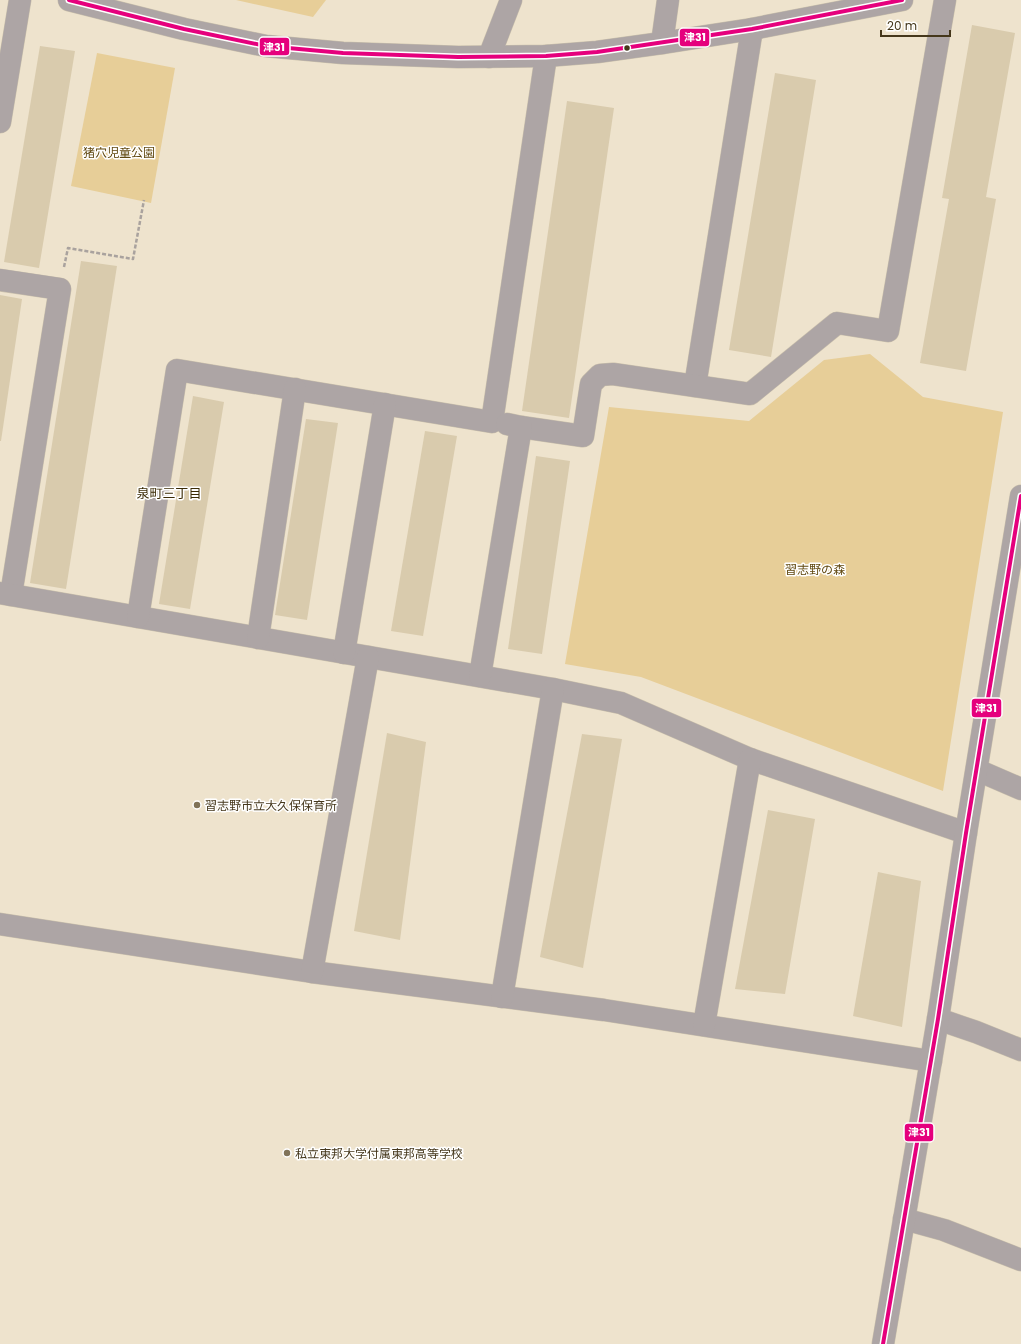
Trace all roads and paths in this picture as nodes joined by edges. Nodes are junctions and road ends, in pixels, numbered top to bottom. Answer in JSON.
{"nodes":[{"id":1,"x":20,"y":0,"type":"edge"},
{"id":2,"x":512,"y":0,"type":"edge"},
{"id":3,"x":668,"y":0,"type":"edge"},
{"id":4,"x":902,"y":0,"type":"edge"},
{"id":5,"x":945,"y":0,"type":"edge"},
{"id":6,"x":75,"y":1,"type":"edge"},
{"id":7,"x":752,"y":29,"type":"junction"},
{"id":8,"x":662,"y":43,"type":"junction"},
{"id":9,"x":546,"y":56,"type":"junction"},
{"id":10,"x":489,"y":57,"type":"junction"},
{"id":11,"x":0,"y":122,"type":"edge"},
{"id":12,"x":144,"y":200,"type":"dead end"},
{"id":13,"x":0,"y":280,"type":"edge"},
{"id":14,"x":60,"y":289,"type":"junction"},
{"id":15,"x":695,"y":386,"type":"junction"},
{"id":16,"x":295,"y":389,"type":"junction"},
{"id":17,"x":385,"y":404,"type":"junction"},
{"id":18,"x":492,"y":422,"type":"junction"},
{"id":19,"x":521,"y":427,"type":"junction"},
{"id":20,"x":1021,"y":496,"type":"edge"},
{"id":21,"x":1018,"y":529,"type":"edge"},
{"id":22,"x":6,"y":594,"type":"edge"},
{"id":23,"x":138,"y":617,"type":"junction"},
{"id":24,"x":258,"y":638,"type":"junction"},
{"id":25,"x":344,"y":653,"type":"junction"},
{"id":26,"x":368,"y":657,"type":"junction"},
{"id":27,"x":480,"y":676,"type":"junction"},
{"id":28,"x":552,"y":689,"type":"junction"},
{"id":29,"x":750,"y":759,"type":"junction"},
{"id":30,"x":977,"y":770,"type":"junction"},
{"id":31,"x":1021,"y":789,"type":"edge"},
{"id":32,"x":966,"y":833,"type":"junction"},
{"id":33,"x":0,"y":924,"type":"edge"},
{"id":34,"x":312,"y":972,"type":"junction"},
{"id":35,"x":502,"y":997,"type":"junction"},
{"id":36,"x":938,"y":1019,"type":"junction"},
{"id":37,"x":704,"y":1025,"type":"junction"},
{"id":38,"x":1021,"y":1050,"type":"edge"},
{"id":39,"x":931,"y":1061,"type":"junction"},
{"id":40,"x":904,"y":1218,"type":"junction"},
{"id":41,"x":1021,"y":1260,"type":"edge"},
{"id":42,"x":884,"y":1344,"type":"edge"}],
"edges":[{"from":1,"to":11,"type":"street"},
{"from":2,"to":10,"type":"street"},
{"from":3,"to":8,"type":"street"},
{"from":4,"to":7,"type":"street"},
{"from":5,"to":15,"type":"street"},
{"from":6,"to":10,"type":"street"},
{"from":7,"to":8,"type":"street"},
{"from":7,"to":15,"type":"street"},
{"from":8,"to":9,"type":"street"},
{"from":9,"to":10,"type":"street"},
{"from":9,"to":18,"type":"street"},
{"from":12,"to":14,"type":"path"},
{"from":13,"to":14,"type":"street"},
{"from":14,"to":22,"type":"street"},
{"from":15,"to":19,"type":"street"},
{"from":16,"to":17,"type":"street"},
{"from":16,"to":23,"type":"street"},
{"from":16,"to":24,"type":"street"},
{"from":17,"to":18,"type":"street"},
{"from":17,"to":25,"type":"street"},
{"from":18,"to":19,"type":"street"},
{"from":19,"to":27,"type":"street"},
{"from":20,"to":21,"type":"street"},
{"from":21,"to":30,"type":"street"},
{"from":22,"to":23,"type":"street"},
{"from":23,"to":24,"type":"street"},
{"from":24,"to":25,"type":"street"},
{"from":25,"to":26,"type":"street"},
{"from":26,"to":27,"type":"street"},
{"from":26,"to":34,"type":"street"},
{"from":27,"to":28,"type":"street"},
{"from":28,"to":29,"type":"street"},
{"from":28,"to":35,"type":"street"},
{"from":29,"to":32,"type":"street"},
{"from":29,"to":37,"type":"street"},
{"from":30,"to":31,"type":"street"},
{"from":30,"to":32,"type":"street"},
{"from":32,"to":36,"type":"street"},
{"from":33,"to":34,"type":"street"},
{"from":34,"to":35,"type":"street"},
{"from":35,"to":37,"type":"street"},
{"from":36,"to":38,"type":"street"},
{"from":36,"to":39,"type":"street"},
{"from":37,"to":39,"type":"street"},
{"from":39,"to":40,"type":"street"},
{"from":40,"to":41,"type":"street"},
{"from":40,"to":42,"type":"street"}]}
